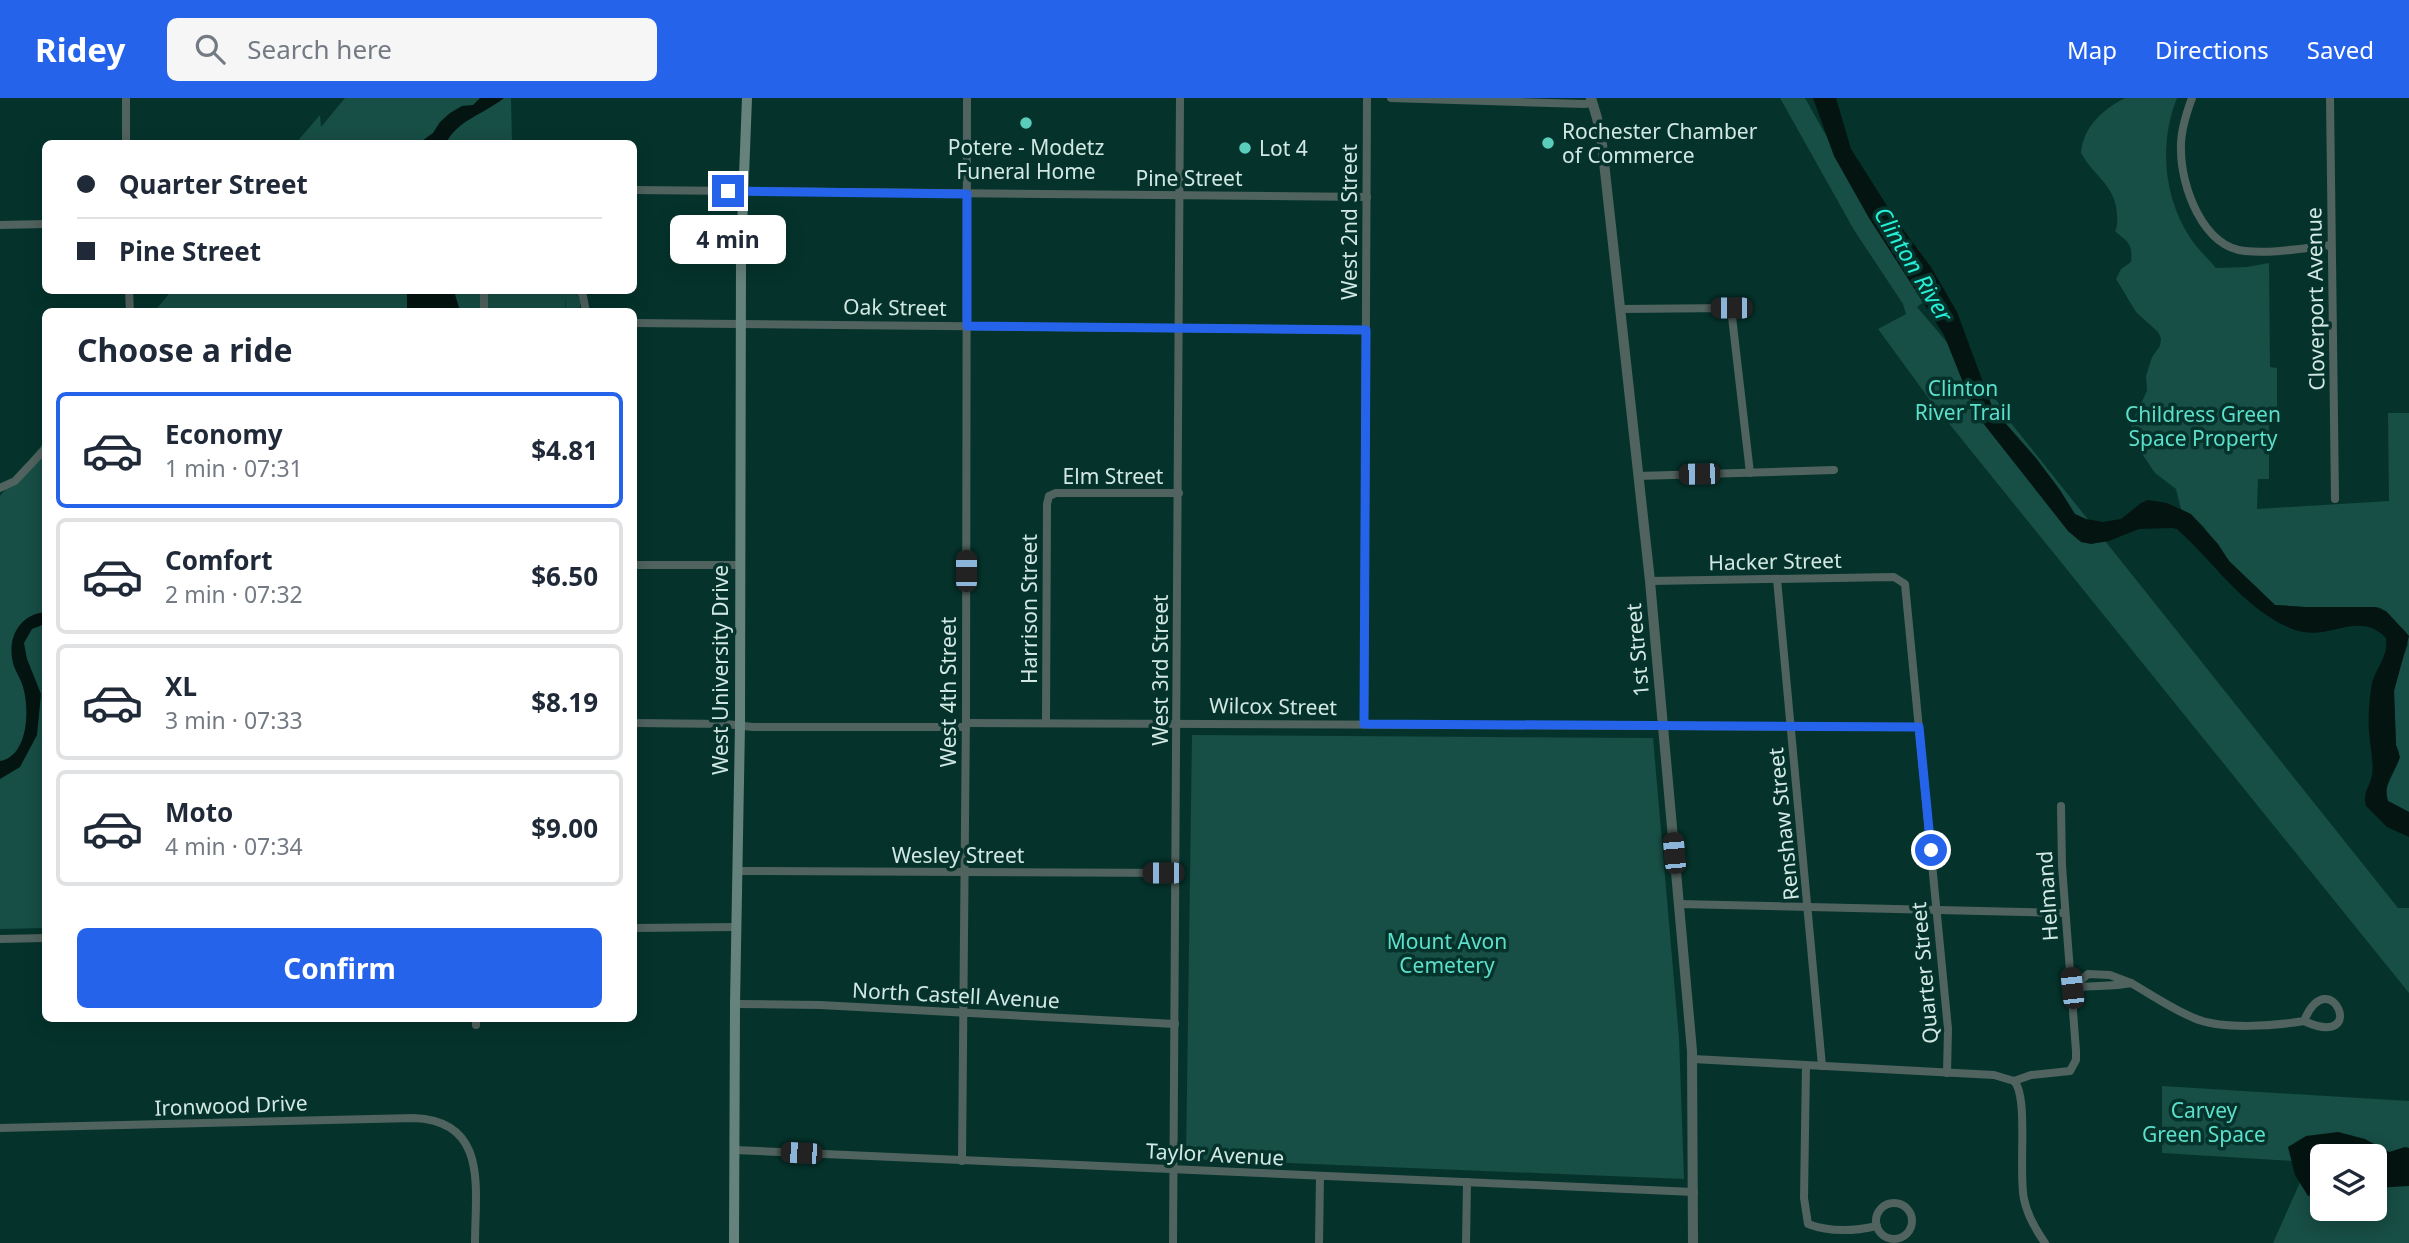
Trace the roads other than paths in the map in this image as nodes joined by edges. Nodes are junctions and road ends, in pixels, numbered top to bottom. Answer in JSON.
{"nodes":[{"id":1,"x":126,"y":98,"type":"edge"},
{"id":2,"x":747,"y":98,"type":"edge"},
{"id":3,"x":967,"y":98,"type":"edge"},
{"id":4,"x":1180,"y":98,"type":"edge"},
{"id":5,"x":1367,"y":98,"type":"edge"},
{"id":6,"x":1391,"y":98,"type":"edge"},
{"id":7,"x":2192,"y":98,"type":"edge"},
{"id":8,"x":2330,"y":98,"type":"edge"},
{"id":9,"x":1591,"y":100,"type":"edge"},
{"id":10,"x":126,"y":140,"type":"edge"},
{"id":11,"x":637,"y":190,"type":"edge"},
{"id":12,"x":744,"y":192,"type":"junction"},
{"id":13,"x":967,"y":194,"type":"junction"},
{"id":14,"x":1179,"y":196,"type":"junction"},
{"id":15,"x":1367,"y":197,"type":"junction"},
{"id":16,"x":42,"y":224,"type":"edge"},
{"id":17,"x":0,"y":225,"type":"edge"},
{"id":18,"x":2331,"y":245,"type":"junction"},
{"id":19,"x":1620,"y":309,"type":"junction"},
{"id":20,"x":637,"y":323,"type":"edge"},
{"id":21,"x":741,"y":324,"type":"junction"},
{"id":22,"x":967,"y":326,"type":"junction"},
{"id":23,"x":1179,"y":328,"type":"junction"},
{"id":24,"x":1366,"y":330,"type":"junction"},
{"id":25,"x":42,"y":452,"type":"edge"},
{"id":26,"x":1834,"y":470,"type":"dead end"},
{"id":27,"x":1750,"y":473,"type":"junction"},
{"id":28,"x":1638,"y":476,"type":"junction"},
{"id":29,"x":0,"y":488,"type":"edge"},
{"id":30,"x":1179,"y":494,"type":"junction"},
{"id":31,"x":1049,"y":496,"type":"joint"},
{"id":32,"x":2334,"y":499,"type":"dead end"},
{"id":33,"x":637,"y":565,"type":"edge"},
{"id":34,"x":740,"y":565,"type":"junction"},
{"id":35,"x":1777,"y":579,"type":"junction"},
{"id":36,"x":1901,"y":580,"type":"joint"},
{"id":37,"x":1650,"y":581,"type":"junction"},
{"id":38,"x":1046,"y":722,"type":"junction"},
{"id":39,"x":1177,"y":722,"type":"junction"},
{"id":40,"x":637,"y":723,"type":"edge"},
{"id":41,"x":1364,"y":724,"type":"junction"},
{"id":42,"x":740,"y":725,"type":"junction"},
{"id":43,"x":966,"y":725,"type":"junction"},
{"id":44,"x":1663,"y":726,"type":"junction"},
{"id":45,"x":1791,"y":726,"type":"junction"},
{"id":46,"x":1919,"y":727,"type":"junction"},
{"id":47,"x":2062,"y":806,"type":"dead end"},
{"id":48,"x":738,"y":871,"type":"junction"},
{"id":49,"x":965,"y":872,"type":"junction"},
{"id":50,"x":1177,"y":873,"type":"junction"},
{"id":51,"x":1678,"y":904,"type":"junction"},
{"id":52,"x":1808,"y":907,"type":"junction"},
{"id":53,"x":1936,"y":911,"type":"junction"},
{"id":54,"x":2065,"y":913,"type":"junction"},
{"id":55,"x":737,"y":927,"type":"junction"},
{"id":56,"x":637,"y":928,"type":"edge"},
{"id":57,"x":42,"y":938,"type":"edge"},
{"id":58,"x":0,"y":939,"type":"edge"},
{"id":59,"x":2072,"y":988,"type":"junction"},
{"id":60,"x":734,"y":1004,"type":"junction"},
{"id":61,"x":964,"y":1014,"type":"junction"},
{"id":62,"x":2304,"y":1021,"type":"junction"},
{"id":63,"x":1175,"y":1024,"type":"junction"},
{"id":64,"x":1693,"y":1059,"type":"junction"},
{"id":65,"x":1806,"y":1066,"type":"junction"},
{"id":66,"x":1822,"y":1066,"type":"junction"},
{"id":67,"x":1947,"y":1073,"type":"junction"},
{"id":68,"x":2014,"y":1080,"type":"junction"},
{"id":69,"x":0,"y":1128,"type":"edge"},
{"id":70,"x":734,"y":1150,"type":"junction"},
{"id":71,"x":962,"y":1161,"type":"junction"},
{"id":72,"x":1175,"y":1169,"type":"junction"},
{"id":73,"x":1320,"y":1176,"type":"junction"},
{"id":74,"x":1467,"y":1182,"type":"junction"},
{"id":75,"x":1694,"y":1192,"type":"junction"},
{"id":76,"x":1877,"y":1226,"type":"junction"},
{"id":77,"x":475,"y":1243,"type":"edge"},
{"id":78,"x":734,"y":1243,"type":"edge"},
{"id":79,"x":1173,"y":1243,"type":"edge"},
{"id":80,"x":1319,"y":1243,"type":"edge"},
{"id":81,"x":1466,"y":1243,"type":"edge"},
{"id":82,"x":1693,"y":1243,"type":"edge"},
{"id":83,"x":2045,"y":1243,"type":"edge"}],
"edges":[{"from":1,"to":10,"type":"street"},
{"from":2,"to":12,"type":"main road","name":"West University Drive"},
{"from":3,"to":13,"type":"street","name":"West 4th Street"},
{"from":4,"to":14,"type":"street","name":"West 3rd Street"},
{"from":5,"to":15,"type":"street","name":"West 2nd Street"},
{"from":6,"to":9,"type":"street"},
{"from":7,"to":18,"type":"street"},
{"from":8,"to":18,"type":"street","name":"Cloverport Avenue"},
{"from":9,"to":19,"type":"street","name":"1st Street"},
{"from":11,"to":12,"type":"street","name":"Pine Street"},
{"from":12,"to":13,"type":"street","name":"Pine Street"},
{"from":12,"to":21,"type":"main road","name":"West University Drive"},
{"from":13,"to":14,"type":"street","name":"Pine Street"},
{"from":13,"to":22,"type":"street","name":"West 4th Street"},
{"from":14,"to":15,"type":"street","name":"Pine Street"},
{"from":14,"to":23,"type":"street","name":"West 3rd Street"},
{"from":15,"to":24,"type":"street","name":"West 2nd Street"},
{"from":16,"to":17,"type":"street"},
{"from":18,"to":32,"type":"street","name":"Cloverport Avenue"},
{"from":19,"to":27,"type":"street"},
{"from":19,"to":28,"type":"street","name":"1st Street"},
{"from":20,"to":21,"type":"street","name":"Oak Street"},
{"from":21,"to":22,"type":"street","name":"Oak Street"},
{"from":21,"to":34,"type":"main road","name":"West University Drive"},
{"from":22,"to":23,"type":"street","name":"Oak Street"},
{"from":22,"to":43,"type":"street","name":"West 4th Street"},
{"from":23,"to":24,"type":"street","name":"Oak Street"},
{"from":23,"to":30,"type":"street","name":"West 3rd Street"},
{"from":24,"to":41,"type":"street","name":"West 2nd Street"},
{"from":25,"to":29,"type":"street"},
{"from":26,"to":27,"type":"street"},
{"from":27,"to":28,"type":"street"},
{"from":28,"to":37,"type":"street","name":"1st Street"},
{"from":30,"to":31,"type":"street","name":"Elm Street"},
{"from":30,"to":39,"type":"street","name":"West 3rd Street"},
{"from":31,"to":38,"type":"street","name":"Harrison Street"},
{"from":33,"to":34,"type":"street"},
{"from":34,"to":42,"type":"main road","name":"West University Drive"},
{"from":35,"to":36,"type":"street","name":"Hacker Street"},
{"from":35,"to":37,"type":"street","name":"Hacker Street"},
{"from":35,"to":45,"type":"street","name":"Renshaw Street"},
{"from":36,"to":46,"type":"street","name":"Quarter Street"},
{"from":37,"to":44,"type":"street","name":"1st Street"},
{"from":38,"to":39,"type":"street","name":"Wilcox Street"},
{"from":38,"to":43,"type":"street","name":"Wilcox Street"},
{"from":39,"to":41,"type":"street","name":"Wilcox Street"},
{"from":39,"to":50,"type":"street","name":"West 3rd Street"},
{"from":40,"to":42,"type":"street","name":"Wilcox Street"},
{"from":41,"to":44,"type":"street","name":"Wilcox Street"},
{"from":42,"to":43,"type":"street","name":"Wilcox Street"},
{"from":42,"to":48,"type":"main road","name":"West University Drive"},
{"from":43,"to":49,"type":"street","name":"West 4th Street"},
{"from":44,"to":45,"type":"street","name":"Wilcox Street"},
{"from":44,"to":51,"type":"street","name":"1st Street"},
{"from":45,"to":46,"type":"street","name":"Wilcox Street"},
{"from":45,"to":52,"type":"street","name":"Renshaw Street"},
{"from":46,"to":53,"type":"street","name":"Quarter Street"},
{"from":47,"to":54,"type":"street","name":"Helmand"},
{"from":48,"to":49,"type":"street","name":"Wesley Street"},
{"from":48,"to":55,"type":"main road","name":"West University Drive"},
{"from":49,"to":50,"type":"street","name":"Wesley Street"},
{"from":49,"to":61,"type":"street","name":"West 4th Street"},
{"from":50,"to":63,"type":"street","name":"West 3rd Street"},
{"from":51,"to":52,"type":"street"},
{"from":51,"to":64,"type":"street","name":"1st Street"},
{"from":52,"to":53,"type":"street"},
{"from":52,"to":66,"type":"street","name":"Renshaw Street"},
{"from":53,"to":54,"type":"street"},
{"from":53,"to":67,"type":"street","name":"Quarter Street"},
{"from":54,"to":59,"type":"street","name":"Helmand"},
{"from":55,"to":56,"type":"street"},
{"from":55,"to":60,"type":"main road","name":"West University Drive"},
{"from":57,"to":58,"type":"street"},
{"from":59,"to":62,"type":"street"},
{"from":59,"to":68,"type":"street","name":"Helmand"},
{"from":60,"to":61,"type":"street","name":"North Castell Avenue"},
{"from":60,"to":70,"type":"main road","name":"West University Drive"},
{"from":61,"to":63,"type":"street","name":"North Castell Avenue"},
{"from":61,"to":71,"type":"street","name":"West 4th Street"},
{"from":62,"to":62,"type":"street"},
{"from":63,"to":72,"type":"street","name":"West 3rd Street"},
{"from":64,"to":65,"type":"street"},
{"from":64,"to":75,"type":"street","name":"1st Street"},
{"from":65,"to":66,"type":"street"},
{"from":65,"to":76,"type":"street"},
{"from":66,"to":67,"type":"street"},
{"from":67,"to":68,"type":"street"},
{"from":68,"to":83,"type":"street"},
{"from":69,"to":77,"type":"street","name":"Ironwood Drive"},
{"from":70,"to":71,"type":"street","name":"Taylor Avenue"},
{"from":70,"to":78,"type":"main road","name":"West University Drive"},
{"from":71,"to":72,"type":"street","name":"Taylor Avenue"},
{"from":72,"to":73,"type":"street","name":"Taylor Avenue"},
{"from":72,"to":79,"type":"street","name":"West 3rd Street"},
{"from":73,"to":74,"type":"street","name":"Taylor Avenue"},
{"from":73,"to":80,"type":"street"},
{"from":74,"to":75,"type":"street","name":"Taylor Avenue"},
{"from":74,"to":81,"type":"street"},
{"from":75,"to":82,"type":"street","name":"1st Street"},
{"from":76,"to":76,"type":"street"}]}
